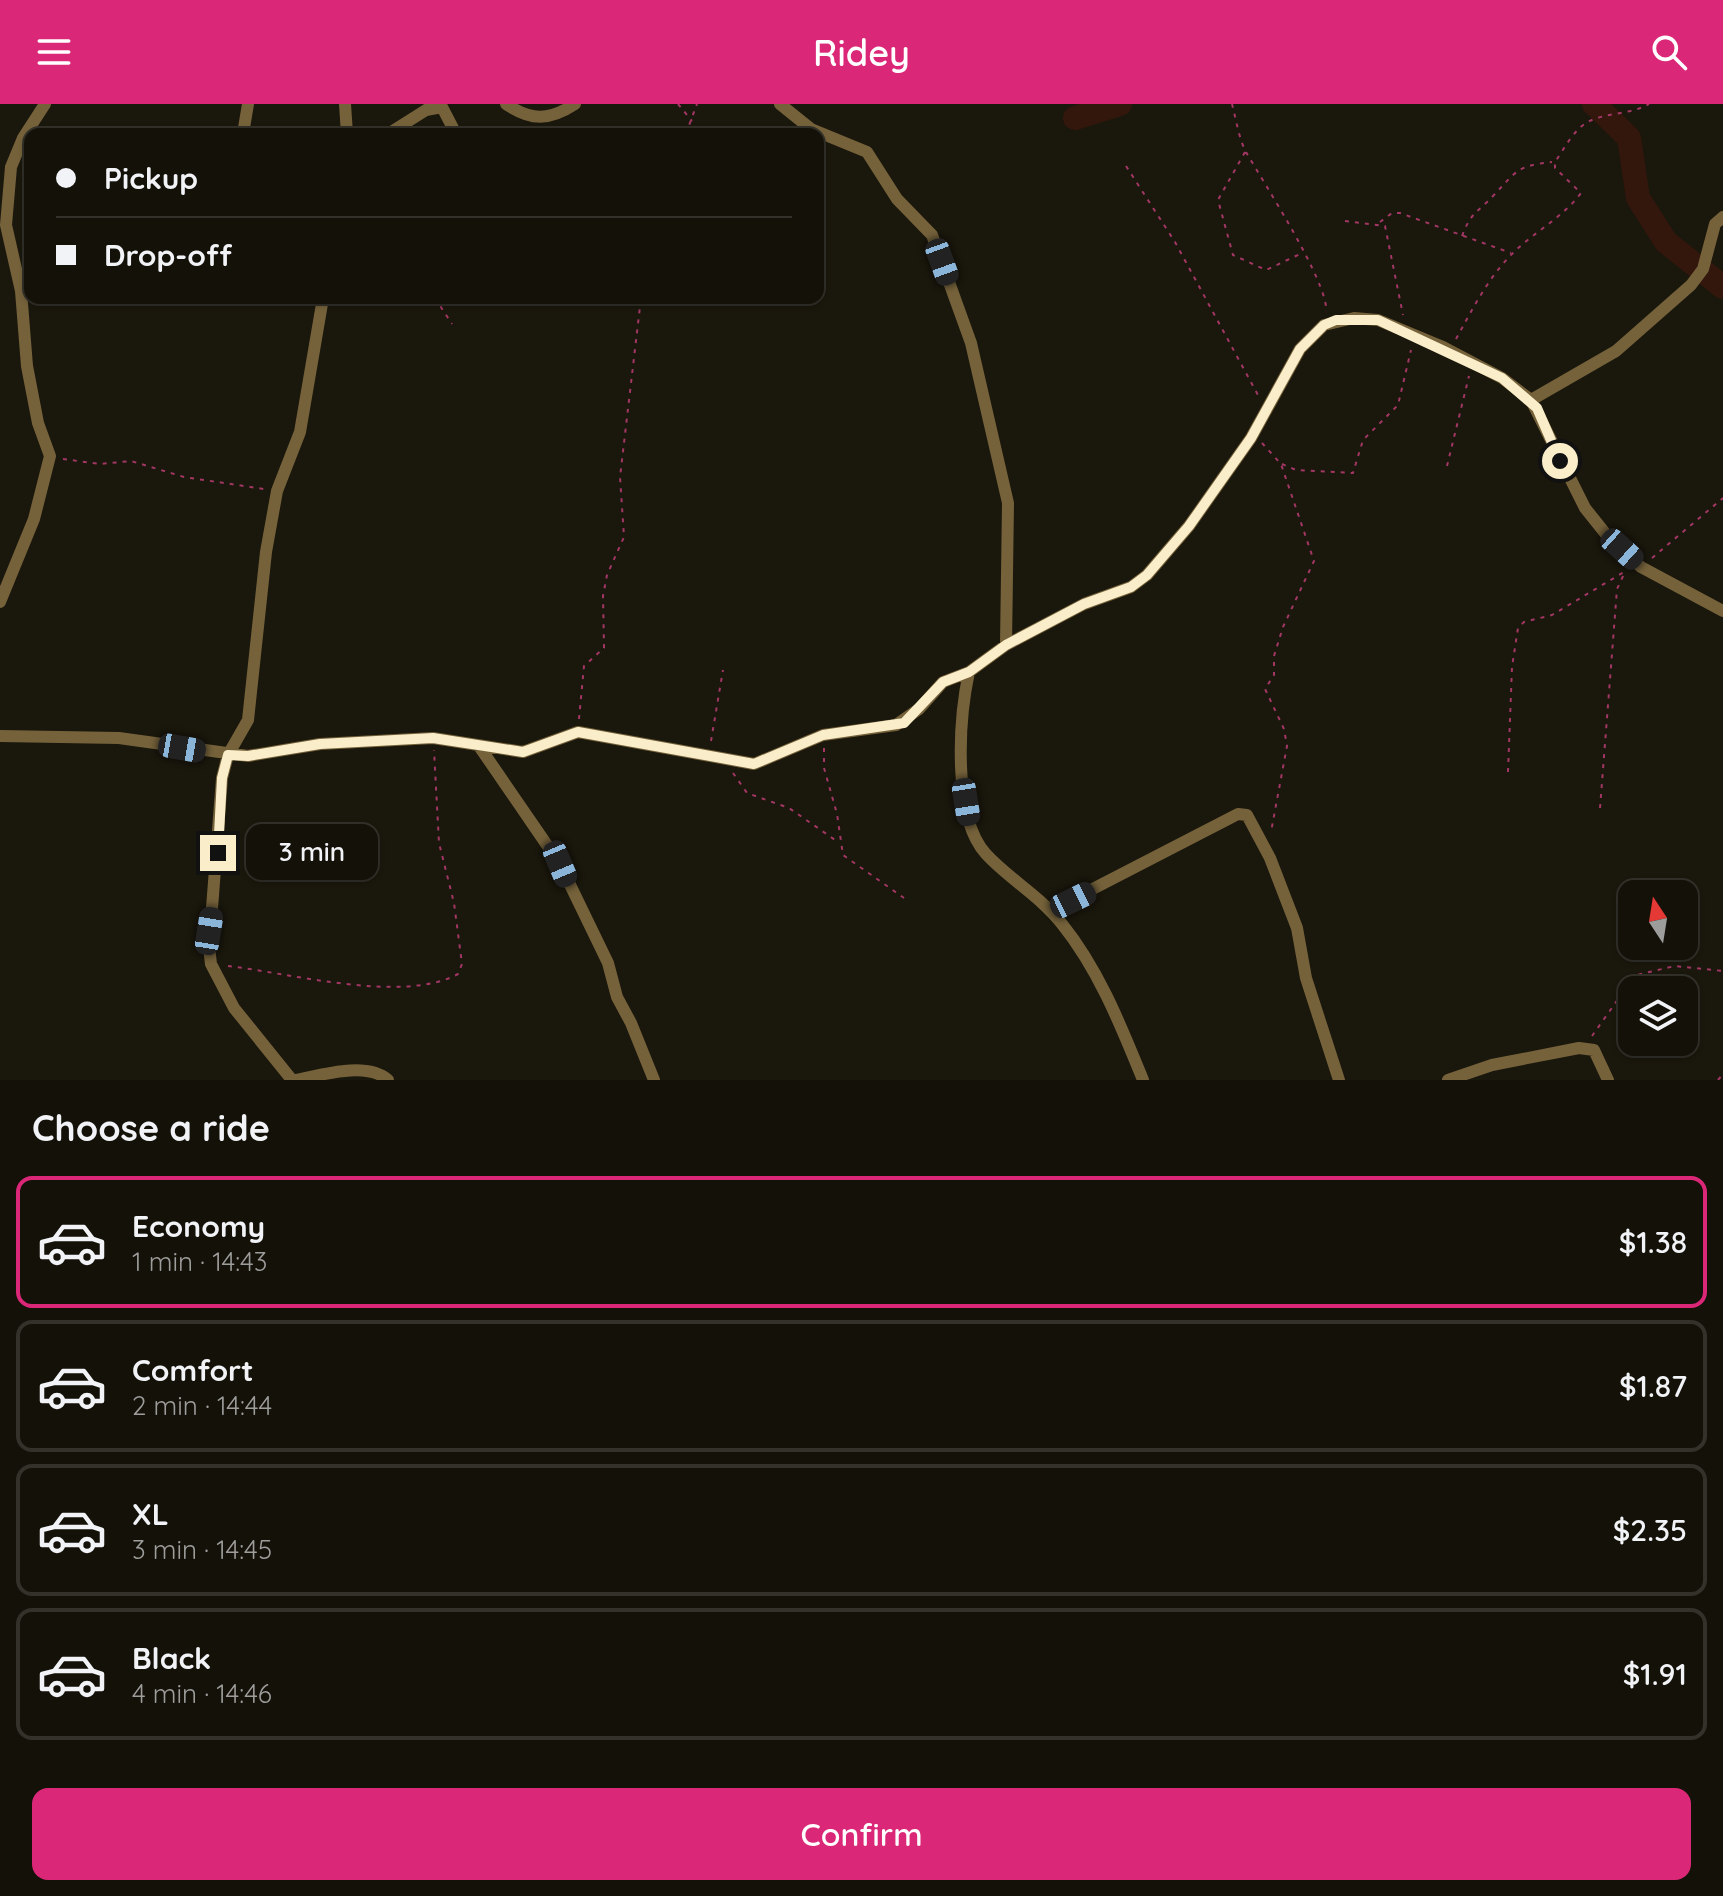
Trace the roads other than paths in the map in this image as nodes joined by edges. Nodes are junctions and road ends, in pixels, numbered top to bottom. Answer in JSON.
{"nodes":[{"id":1,"x":45,"y":104,"type":"edge"},
{"id":2,"x":248,"y":104,"type":"edge"},
{"id":3,"x":345,"y":104,"type":"edge"},
{"id":4,"x":506,"y":104,"type":"edge"},
{"id":5,"x":575,"y":104,"type":"edge"},
{"id":6,"x":780,"y":104,"type":"edge"},
{"id":7,"x":29,"y":128,"type":"edge"},
{"id":8,"x":244,"y":128,"type":"edge"},
{"id":9,"x":347,"y":128,"type":"edge"},
{"id":10,"x":398,"y":128,"type":"edge"},
{"id":11,"x":454,"y":128,"type":"edge"},
{"id":12,"x":810,"y":128,"type":"edge"},
{"id":13,"x":824,"y":134,"type":"edge"},
{"id":14,"x":24,"y":136,"type":"edge"},
{"id":15,"x":1723,"y":217,"type":"edge"},
{"id":16,"x":322,"y":304,"type":"edge"},
{"id":17,"x":1531,"y":400,"type":"junction"},
{"id":18,"x":0,"y":602,"type":"edge"},
{"id":19,"x":1723,"y":611,"type":"edge"},
{"id":20,"x":1006,"y":645,"type":"junction"},
{"id":21,"x":969,"y":672,"type":"junction"},
{"id":22,"x":0,"y":736,"type":"edge"},
{"id":23,"x":479,"y":746,"type":"junction"},
{"id":24,"x":228,"y":755,"type":"junction"},
{"id":25,"x":1050,"y":911,"type":"junction"},
{"id":26,"x":294,"y":1080,"type":"edge"},
{"id":27,"x":388,"y":1080,"type":"edge"},
{"id":28,"x":654,"y":1080,"type":"edge"},
{"id":29,"x":1143,"y":1080,"type":"edge"},
{"id":30,"x":1339,"y":1080,"type":"edge"},
{"id":31,"x":1448,"y":1080,"type":"edge"},
{"id":32,"x":1608,"y":1080,"type":"edge"}],
"edges":[{"from":1,"to":7,"type":"street"},
{"from":2,"to":8,"type":"street"},
{"from":3,"to":9,"type":"street"},
{"from":4,"to":5,"type":"street"},
{"from":6,"to":12,"type":"street"},
{"from":10,"to":11,"type":"street"},
{"from":13,"to":20,"type":"street"},
{"from":14,"to":18,"type":"street"},
{"from":15,"to":17,"type":"street"},
{"from":16,"to":24,"type":"street"},
{"from":17,"to":19,"type":"street"},
{"from":17,"to":20,"type":"street"},
{"from":20,"to":21,"type":"street"},
{"from":21,"to":23,"type":"street"},
{"from":21,"to":25,"type":"street"},
{"from":22,"to":24,"type":"street"},
{"from":23,"to":24,"type":"street"},
{"from":23,"to":28,"type":"street"},
{"from":24,"to":26,"type":"street"},
{"from":25,"to":29,"type":"street"},
{"from":25,"to":30,"type":"street"},
{"from":26,"to":27,"type":"street"},
{"from":31,"to":32,"type":"street"}]}
